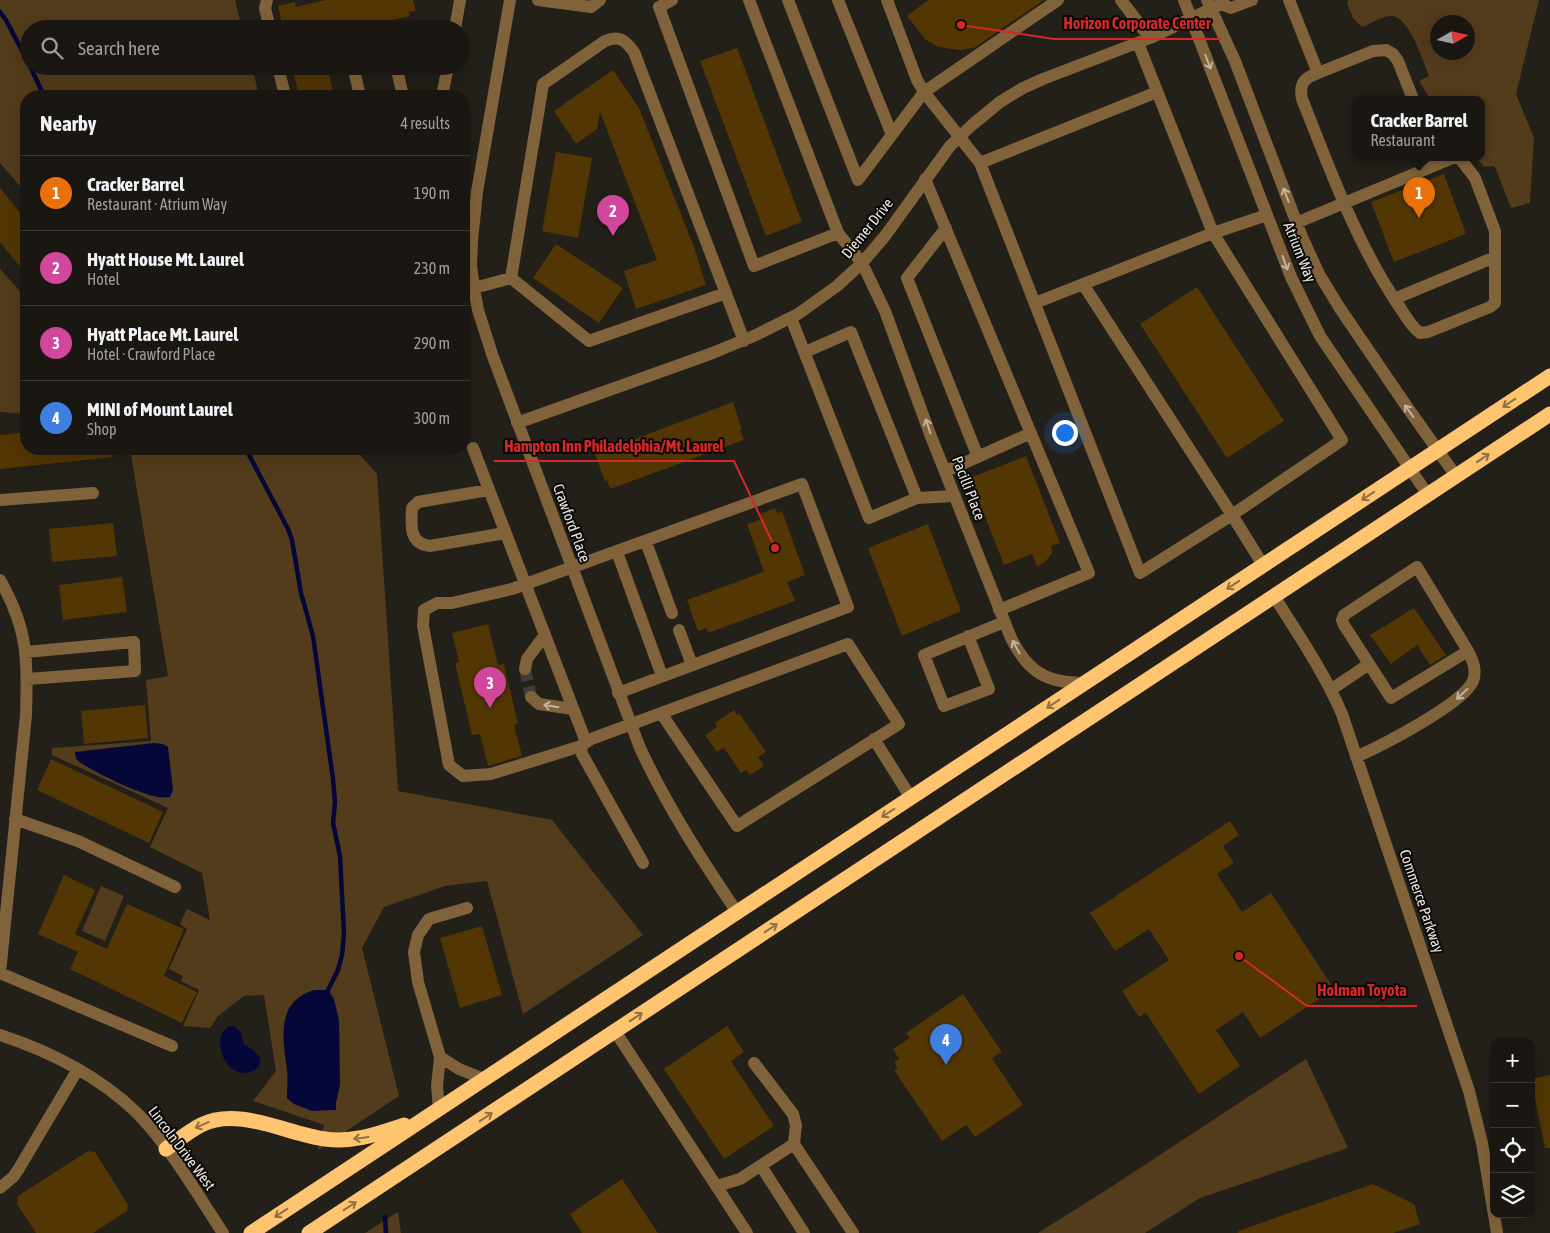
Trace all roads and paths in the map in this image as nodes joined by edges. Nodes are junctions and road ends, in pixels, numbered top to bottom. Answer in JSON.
{"nodes":[{"id":1,"x":267,"y":0,"type":"edge"},
{"id":2,"x":460,"y":0,"type":"edge"},
{"id":3,"x":510,"y":0,"type":"edge"},
{"id":4,"x":538,"y":0,"type":"edge"},
{"id":5,"x":600,"y":0,"type":"edge"},
{"id":6,"x":672,"y":0,"type":"edge"},
{"id":7,"x":748,"y":0,"type":"edge"},
{"id":8,"x":788,"y":0,"type":"edge"},
{"id":9,"x":838,"y":0,"type":"edge"},
{"id":10,"x":887,"y":0,"type":"edge"},
{"id":11,"x":1058,"y":0,"type":"edge"},
{"id":12,"x":1121,"y":0,"type":"edge"},
{"id":13,"x":1184,"y":0,"type":"edge"},
{"id":14,"x":1252,"y":0,"type":"edge"},
{"id":15,"x":1289,"y":0,"type":"edge"},
{"id":16,"x":1216,"y":3,"type":"edge"},
{"id":17,"x":1191,"y":18,"type":"junction"},
{"id":18,"x":268,"y":20,"type":"edge"},
{"id":19,"x":456,"y":20,"type":"edge"},
{"id":20,"x":1150,"y":38,"type":"junction"},
{"id":21,"x":1138,"y":42,"type":"junction"},
{"id":22,"x":1318,"y":73,"type":"junction"},
{"id":23,"x":280,"y":75,"type":"edge"},
{"id":24,"x":355,"y":75,"type":"edge"},
{"id":25,"x":398,"y":75,"type":"edge"},
{"id":26,"x":446,"y":75,"type":"edge"},
{"id":27,"x":284,"y":90,"type":"edge"},
{"id":28,"x":359,"y":90,"type":"edge"},
{"id":29,"x":402,"y":90,"type":"edge"},
{"id":30,"x":443,"y":90,"type":"edge"},
{"id":31,"x":924,"y":92,"type":"junction"},
{"id":32,"x":1157,"y":92,"type":"junction"},
{"id":33,"x":1411,"y":96,"type":"edge"},
{"id":34,"x":892,"y":135,"type":"junction"},
{"id":35,"x":958,"y":137,"type":"junction"},
{"id":36,"x":1445,"y":161,"type":"edge"},
{"id":37,"x":1462,"y":161,"type":"edge"},
{"id":38,"x":980,"y":163,"type":"junction"},
{"id":39,"x":925,"y":179,"type":"junction"},
{"id":40,"x":1344,"y":203,"type":"junction"},
{"id":41,"x":1267,"y":216,"type":"junction"},
{"id":42,"x":1296,"y":223,"type":"junction"},
{"id":43,"x":946,"y":228,"type":"junction"},
{"id":44,"x":838,"y":233,"type":"junction"},
{"id":45,"x":1212,"y":233,"type":"junction"},
{"id":46,"x":1495,"y":257,"type":"junction"},
{"id":47,"x":862,"y":263,"type":"junction"},
{"id":48,"x":511,"y":278,"type":"junction"},
{"id":49,"x":1082,"y":284,"type":"junction"},
{"id":50,"x":474,"y":288,"type":"junction"},
{"id":51,"x":726,"y":293,"type":"junction"},
{"id":52,"x":1394,"y":299,"type":"junction"},
{"id":53,"x":1035,"y":303,"type":"junction"},
{"id":54,"x":791,"y":318,"type":"junction"},
{"id":55,"x":744,"y":341,"type":"junction"},
{"id":56,"x":804,"y":352,"type":"junction"},
{"id":57,"x":1550,"y":376,"type":"edge"},
{"id":58,"x":1550,"y":414,"type":"edge"},
{"id":59,"x":517,"y":423,"type":"junction"},
{"id":60,"x":1031,"y":433,"type":"junction"},
{"id":61,"x":473,"y":448,"type":"dead end"},
{"id":62,"x":1438,"y":450,"type":"junction"},
{"id":63,"x":978,"y":457,"type":"junction"},
{"id":64,"x":1409,"y":469,"type":"junction"},
{"id":65,"x":946,"y":471,"type":"junction"},
{"id":66,"x":1456,"y":476,"type":"junction"},
{"id":67,"x":489,"y":490,"type":"junction"},
{"id":68,"x":93,"y":493,"type":"dead end"},
{"id":69,"x":1428,"y":495,"type":"junction"},
{"id":70,"x":955,"y":496,"type":"junction"},
{"id":71,"x":917,"y":498,"type":"junction"},
{"id":72,"x":0,"y":500,"type":"edge"},
{"id":73,"x":1232,"y":515,"type":"junction"},
{"id":74,"x":505,"y":532,"type":"junction"},
{"id":75,"x":646,"y":542,"type":"junction"},
{"id":76,"x":617,"y":552,"type":"junction"},
{"id":77,"x":1263,"y":565,"type":"junction"},
{"id":78,"x":572,"y":569,"type":"junction"},
{"id":79,"x":0,"y":580,"type":"edge"},
{"id":80,"x":525,"y":585,"type":"junction"},
{"id":81,"x":1274,"y":596,"type":"junction"},
{"id":82,"x":672,"y":612,"type":"dead end"},
{"id":83,"x":1001,"y":616,"type":"junction"},
{"id":84,"x":679,"y":630,"type":"dead end"},
{"id":85,"x":544,"y":636,"type":"junction"},
{"id":86,"x":968,"y":636,"type":"junction"},
{"id":87,"x":26,"y":652,"type":"junction"},
{"id":88,"x":1468,"y":652,"type":"junction"},
{"id":89,"x":1369,"y":664,"type":"junction"},
{"id":90,"x":692,"y":665,"type":"junction"},
{"id":91,"x":525,"y":669,"type":"tunnel mouth"},
{"id":92,"x":662,"y":676,"type":"junction"},
{"id":93,"x":27,"y":679,"type":"junction"},
{"id":94,"x":1085,"y":683,"type":"junction"},
{"id":95,"x":1332,"y":689,"type":"junction"},
{"id":96,"x":618,"y":693,"type":"junction"},
{"id":97,"x":530,"y":698,"type":"dead end"},
{"id":98,"x":573,"y":709,"type":"junction"},
{"id":99,"x":662,"y":713,"type":"junction"},
{"id":100,"x":630,"y":725,"type":"junction"},
{"id":101,"x":874,"y":739,"type":"junction"},
{"id":102,"x":584,"y":744,"type":"junction"},
{"id":103,"x":1356,"y":757,"type":"junction"},
{"id":104,"x":911,"y":798,"type":"junction"},
{"id":105,"x":15,"y":819,"type":"junction"},
{"id":106,"x":642,"y":863,"type":"dead end"},
{"id":107,"x":176,"y":888,"type":"dead end"},
{"id":108,"x":467,"y":908,"type":"dead end"},
{"id":109,"x":737,"y":912,"type":"junction"},
{"id":110,"x":0,"y":973,"type":"edge"},
{"id":111,"x":615,"y":1031,"type":"junction"},
{"id":112,"x":0,"y":1035,"type":"edge"},
{"id":113,"x":172,"y":1046,"type":"dead end"},
{"id":114,"x":440,"y":1057,"type":"junction"},
{"id":115,"x":754,"y":1063,"type":"dead end"},
{"id":116,"x":78,"y":1069,"type":"junction"},
{"id":117,"x":484,"y":1079,"type":"junction"},
{"id":118,"x":439,"y":1109,"type":"junction"},
{"id":119,"x":424,"y":1119,"type":"junction"},
{"id":120,"x":794,"y":1144,"type":"junction"},
{"id":121,"x":166,"y":1149,"type":"junction"},
{"id":122,"x":761,"y":1166,"type":"junction"},
{"id":123,"x":717,"y":1186,"type":"junction"},
{"id":124,"x":0,"y":1188,"type":"edge"},
{"id":125,"x":224,"y":1233,"type":"edge"},
{"id":126,"x":251,"y":1233,"type":"edge"},
{"id":127,"x":309,"y":1233,"type":"edge"},
{"id":128,"x":748,"y":1233,"type":"edge"},
{"id":129,"x":804,"y":1233,"type":"edge"},
{"id":130,"x":852,"y":1233,"type":"edge"},
{"id":131,"x":1496,"y":1233,"type":"edge"}],
"edges":[{"from":1,"to":18,"type":"street"},
{"from":2,"to":19,"type":"street"},
{"from":3,"to":50,"type":"street","name":"Crawford Place"},
{"from":4,"to":5,"type":"street"},
{"from":6,"to":44,"type":"street"},
{"from":7,"to":44,"type":"street","name":"Pacilli Place"},
{"from":8,"to":34,"type":"street"},
{"from":9,"to":34,"type":"street"},
{"from":10,"to":31,"type":"street"},
{"from":11,"to":31,"type":"street"},
{"from":12,"to":20,"type":"street"},
{"from":13,"to":17,"type":"street","name":"Atrium Way"},
{"from":14,"to":16,"type":"street"},
{"from":15,"to":22,"type":"street"},
{"from":16,"to":17,"type":"street","name":"Diemer Drive"},
{"from":42,"to":16,"type":"street","name":"Atrium Way","one_way":true},
{"from":17,"to":20,"type":"street","name":"Diemer Drive"},
{"from":17,"to":41,"type":"street","name":"Atrium Way","one_way":true},
{"from":20,"to":21,"type":"street","name":"Diemer Drive"},
{"from":21,"to":32,"type":"street"},
{"from":21,"to":35,"type":"street","name":"Diemer Drive"},
{"from":22,"to":33,"type":"street"},
{"from":22,"to":40,"type":"street"},
{"from":23,"to":27,"type":"street"},
{"from":24,"to":28,"type":"street"},
{"from":25,"to":29,"type":"street"},
{"from":26,"to":30,"type":"street"},
{"from":31,"to":34,"type":"street"},
{"from":31,"to":35,"type":"street"},
{"from":32,"to":38,"type":"street"},
{"from":32,"to":45,"type":"street"},
{"from":35,"to":38,"type":"street"},
{"from":35,"to":39,"type":"street","name":"Diemer Drive"},
{"from":36,"to":40,"type":"street"},
{"from":37,"to":46,"type":"street"},
{"from":38,"to":53,"type":"street"},
{"from":39,"to":43,"type":"street"},
{"from":39,"to":47,"type":"street","name":"Diemer Drive"},
{"from":40,"to":42,"type":"street"},
{"from":40,"to":52,"type":"street"},
{"from":41,"to":45,"type":"street"},
{"from":41,"to":64,"type":"street","name":"Atrium Way","one_way":true},
{"from":62,"to":42,"type":"street","name":"Atrium Way","one_way":true},
{"from":43,"to":60,"type":"street"},
{"from":43,"to":63,"type":"street"},
{"from":44,"to":47,"type":"street","name":"Pacilli Place"},
{"from":45,"to":49,"type":"street"},
{"from":45,"to":73,"type":"street"},
{"from":46,"to":52,"type":"street"},
{"from":46,"to":52,"type":"street"},
{"from":47,"to":54,"type":"street","name":"Diemer Drive"},
{"from":65,"to":47,"type":"street","name":"Pacilli Place","one_way":true},
{"from":48,"to":50,"type":"street"},
{"from":48,"to":51,"type":"street"},
{"from":48,"to":51,"type":"street"},
{"from":49,"to":53,"type":"street"},
{"from":49,"to":73,"type":"street"},
{"from":50,"to":59,"type":"street","name":"Crawford Place"},
{"from":51,"to":55,"type":"street"},
{"from":53,"to":73,"type":"street"},
{"from":54,"to":55,"type":"street","name":"Diemer Drive"},
{"from":54,"to":56,"type":"street"},
{"from":55,"to":59,"type":"street","name":"Diemer Drive"},
{"from":56,"to":71,"type":"street"},
{"from":56,"to":71,"type":"street"},
{"from":57,"to":62,"type":"highway","one_way":true},
{"from":66,"to":58,"type":"highway","one_way":true},
{"from":59,"to":78,"type":"street","name":"Crawford Place"},
{"from":60,"to":63,"type":"street"},
{"from":60,"to":83,"type":"street"},
{"from":61,"to":67,"type":"street"},
{"from":62,"to":64,"type":"highway"},
{"from":62,"to":66,"type":"street","name":"Atrium Way"},
{"from":63,"to":65,"type":"street"},
{"from":64,"to":69,"type":"street","name":"Atrium Way"},
{"from":64,"to":77,"type":"highway","one_way":true},
{"from":65,"to":70,"type":"street","name":"Pacilli Place"},
{"from":66,"to":69,"type":"highway"},
{"from":67,"to":74,"type":"street"},
{"from":67,"to":74,"type":"street"},
{"from":68,"to":72,"type":"street"},
{"from":69,"to":81,"type":"highway"},
{"from":70,"to":71,"type":"street"},
{"from":70,"to":83,"type":"street","name":"Pacilli Place"},
{"from":73,"to":77,"type":"street"},
{"from":74,"to":80,"type":"street"},
{"from":75,"to":76,"type":"street"},
{"from":75,"to":82,"type":"street"},
{"from":75,"to":90,"type":"street"},
{"from":76,"to":78,"type":"street"},
{"from":76,"to":92,"type":"street"},
{"from":77,"to":94,"type":"highway","one_way":true},
{"from":78,"to":80,"type":"street"},
{"from":78,"to":96,"type":"street","name":"Crawford Place"},
{"from":79,"to":87,"type":"street"},
{"from":80,"to":85,"type":"street"},
{"from":80,"to":102,"type":"street"},
{"from":81,"to":95,"type":"street","name":"Commerce Parkway"},
{"from":111,"to":81,"type":"highway","one_way":true},
{"from":83,"to":86,"type":"street"},
{"from":94,"to":83,"type":"street","name":"Pacilli Place","one_way":true},
{"from":84,"to":90,"type":"street"},
{"from":85,"to":91,"type":"street"},
{"from":85,"to":98,"type":"street"},
{"from":86,"to":86,"type":"street"},
{"from":87,"to":93,"type":"street"},
{"from":87,"to":93,"type":"street"},
{"from":88,"to":89,"type":"street"},
{"from":88,"to":89,"type":"street"},
{"from":88,"to":103,"type":"street","one_way":true},
{"from":89,"to":95,"type":"street"},
{"from":90,"to":92,"type":"street"},
{"from":92,"to":96,"type":"street"},
{"from":93,"to":105,"type":"street"},
{"from":94,"to":104,"type":"highway","one_way":true},
{"from":95,"to":103,"type":"street","name":"Commerce Parkway"},
{"from":96,"to":100,"type":"street","name":"Crawford Place"},
{"from":98,"to":97,"type":"street","one_way":true},
{"from":98,"to":102,"type":"street"},
{"from":99,"to":100,"type":"street"},
{"from":99,"to":101,"type":"street"},
{"from":99,"to":101,"type":"street"},
{"from":100,"to":102,"type":"street"},
{"from":100,"to":109,"type":"street","name":"Crawford Place"},
{"from":101,"to":104,"type":"street"},
{"from":102,"to":106,"type":"street"},
{"from":103,"to":131,"type":"street","name":"Commerce Parkway"},
{"from":104,"to":109,"type":"highway","one_way":true},
{"from":105,"to":107,"type":"street"},
{"from":105,"to":110,"type":"street"},
{"from":108,"to":114,"type":"street"},
{"from":109,"to":117,"type":"highway"},
{"from":110,"to":113,"type":"street"},
{"from":111,"to":123,"type":"street"},
{"from":127,"to":111,"type":"highway","one_way":true},
{"from":112,"to":116,"type":"street","name":"Lincoln Drive West"},
{"from":114,"to":117,"type":"street"},
{"from":114,"to":118,"type":"street"},
{"from":115,"to":120,"type":"street"},
{"from":116,"to":121,"type":"street","name":"Lincoln Drive West"},
{"from":116,"to":124,"type":"street"},
{"from":117,"to":118,"type":"highway"},
{"from":118,"to":119,"type":"highway"},
{"from":119,"to":121,"type":"highway","one_way":true},
{"from":119,"to":126,"type":"highway","one_way":true},
{"from":120,"to":122,"type":"street"},
{"from":120,"to":130,"type":"street"},
{"from":121,"to":125,"type":"street","name":"Lincoln Drive West"},
{"from":122,"to":123,"type":"street"},
{"from":122,"to":129,"type":"street"},
{"from":123,"to":128,"type":"street"}]}
